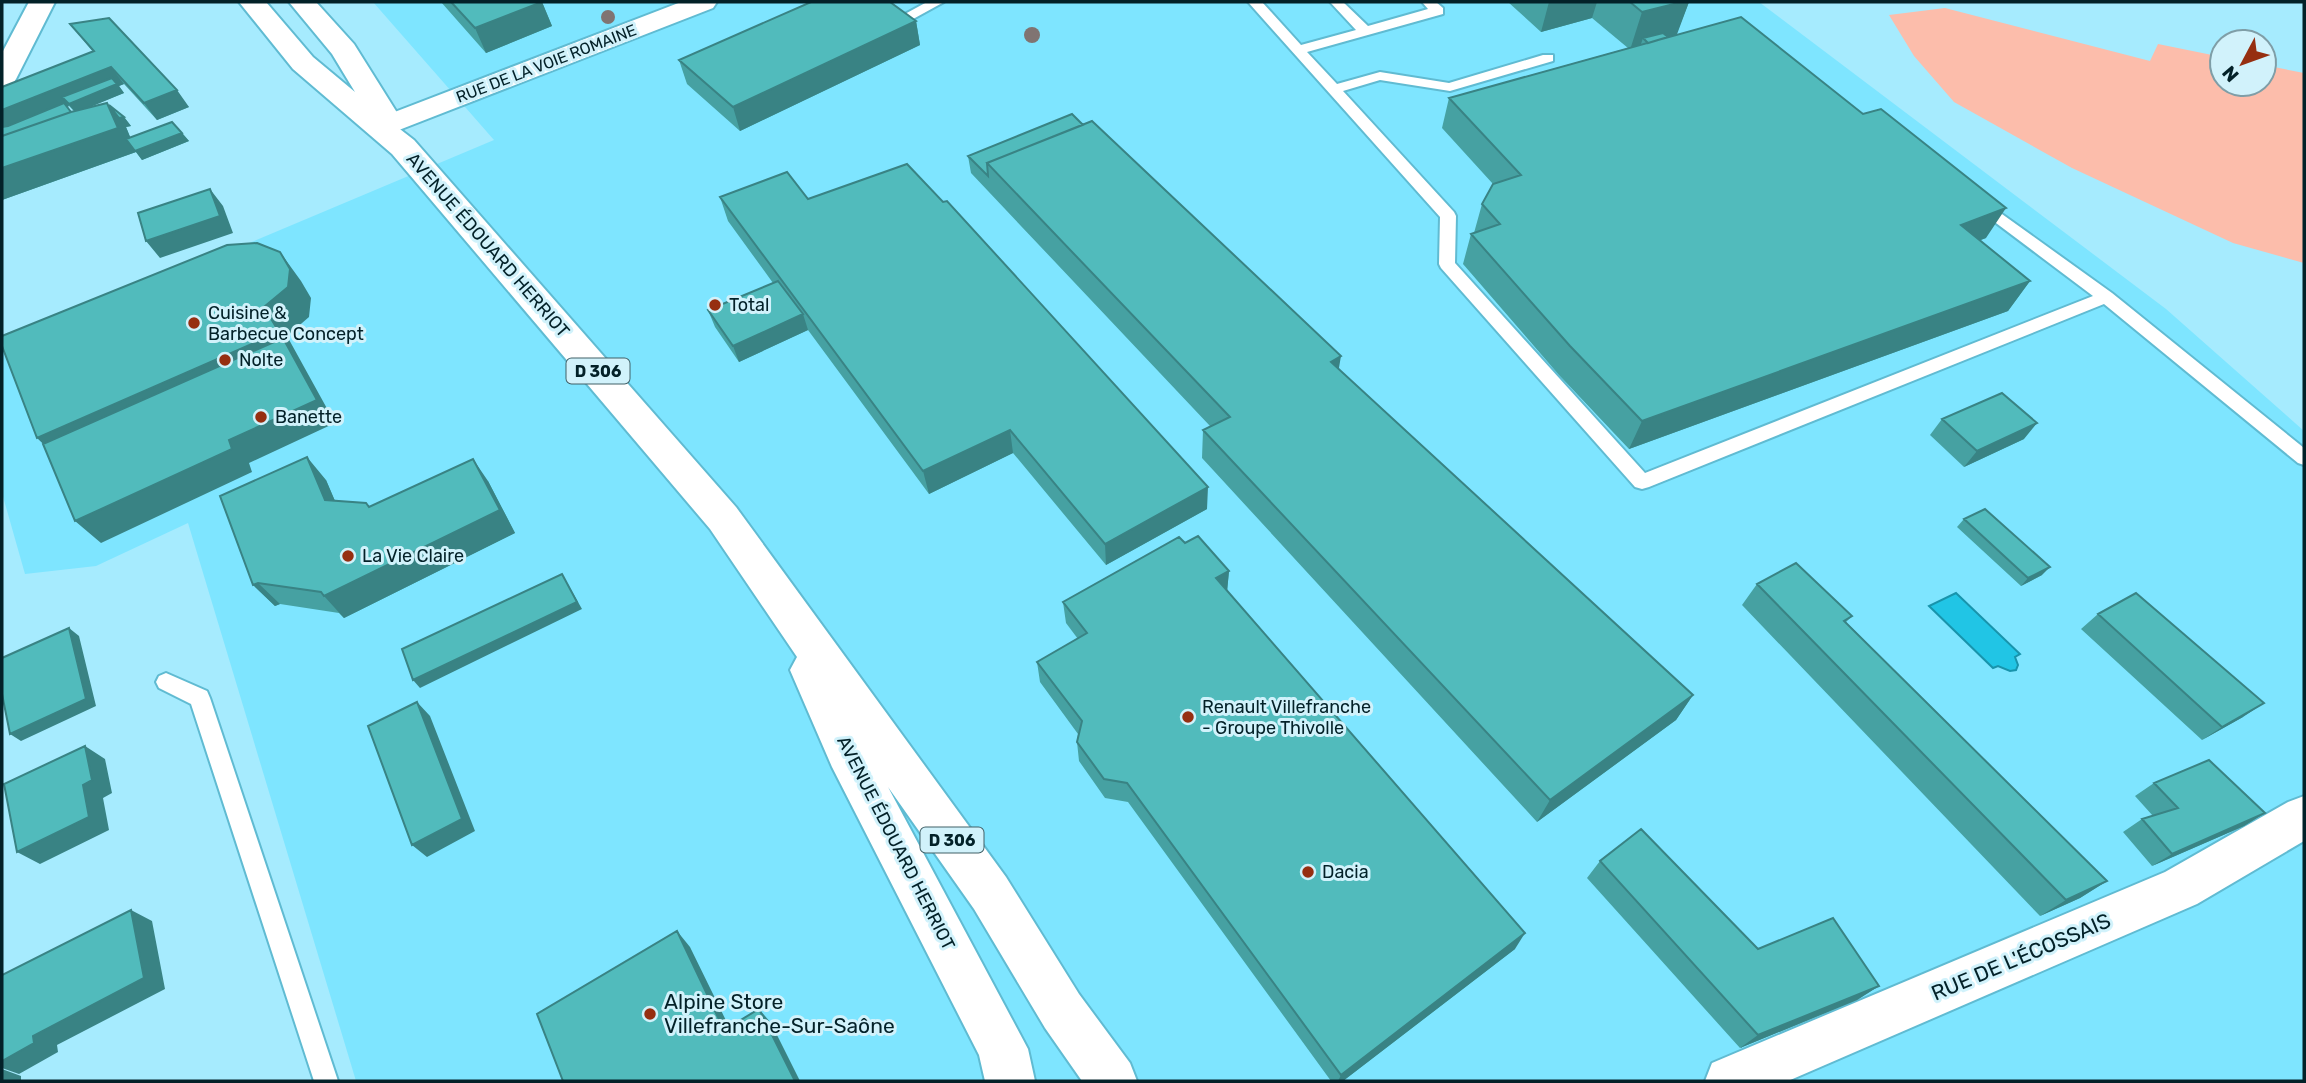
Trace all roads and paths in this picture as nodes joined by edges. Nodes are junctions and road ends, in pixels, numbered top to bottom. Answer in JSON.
{"nodes":[{"id":1,"x":42,"y":2,"type":"edge"},
{"id":2,"x":252,"y":2,"type":"edge"},
{"id":3,"x":302,"y":2,"type":"edge"},
{"id":4,"x":704,"y":2,"type":"edge"},
{"id":5,"x":937,"y":2,"type":"edge"},
{"id":6,"x":1255,"y":2,"type":"edge"},
{"id":7,"x":1336,"y":2,"type":"edge"},
{"id":8,"x":1428,"y":2,"type":"edge"},
{"id":9,"x":899,"y":21,"type":"edge"},
{"id":10,"x":1365,"y":31,"type":"junction"},
{"id":11,"x":1298,"y":50,"type":"junction"},
{"id":12,"x":1549,"y":58,"type":"dead end"},
{"id":13,"x":2,"y":79,"type":"edge"},
{"id":14,"x":1334,"y":89,"type":"junction"},
{"id":15,"x":396,"y":135,"type":"junction"},
{"id":16,"x":1973,"y":198,"type":"edge"},
{"id":17,"x":2106,"y":297,"type":"junction"},
{"id":18,"x":2304,"y":458,"type":"edge"},
{"id":19,"x":782,"y":604,"type":"junction"},
{"id":20,"x":166,"y":682,"type":"dead end"},
{"id":21,"x":2304,"y":817,"type":"edge"},
{"id":22,"x":326,"y":1081,"type":"edge"},
{"id":23,"x":1010,"y":1081,"type":"edge"},
{"id":24,"x":1112,"y":1081,"type":"edge"},
{"id":25,"x":1730,"y":1081,"type":"edge"}],
"edges":[{"from":1,"to":13,"type":"main road"},
{"from":2,"to":15,"type":"main road","name":"AVENUE ÉDOUARD HERRIOT","number":"D 306"},
{"from":3,"to":15,"type":"main road","name":"AVENUE ÉDOUARD HERRIOT","number":"D 306"},
{"from":4,"to":15,"type":"main road","name":"RUE DE LA VOIE ROMAINE"},
{"from":5,"to":9,"type":"lane"},
{"from":6,"to":11,"type":"lane"},
{"from":7,"to":10,"type":"lane"},
{"from":8,"to":10,"type":"lane"},
{"from":10,"to":11,"type":"lane"},
{"from":11,"to":14,"type":"lane"},
{"from":12,"to":14,"type":"lane"},
{"from":14,"to":17,"type":"lane"},
{"from":15,"to":19,"type":"main road","name":"AVENUE ÉDOUARD HERRIOT","number":"D 306"},
{"from":16,"to":17,"type":"lane"},
{"from":17,"to":18,"type":"lane"},
{"from":19,"to":23,"type":"main road","name":"AVENUE ÉDOUARD HERRIOT","number":"D 306"},
{"from":19,"to":24,"type":"main road","name":"AVENUE ÉDOUARD HERRIOT","number":"D 306"},
{"from":20,"to":22,"type":"lane"},
{"from":21,"to":25,"type":"main road","name":"RUE DE L'ÉCOSSAIS"}]}
